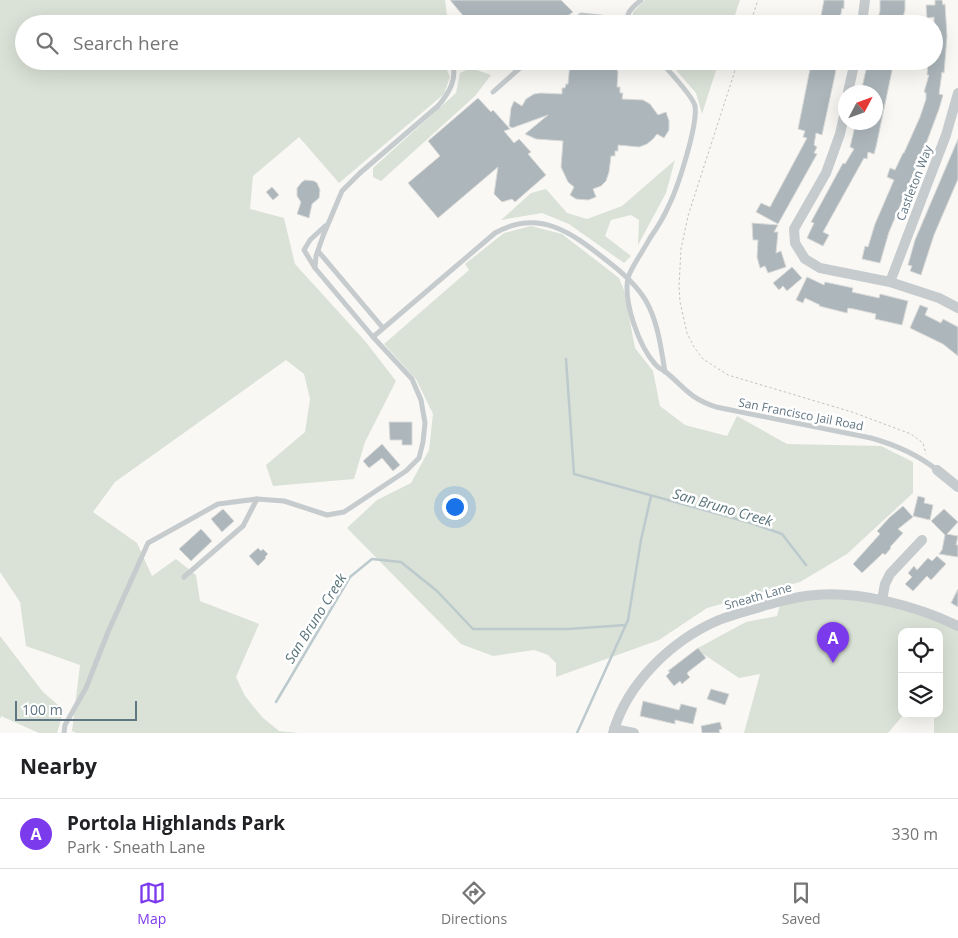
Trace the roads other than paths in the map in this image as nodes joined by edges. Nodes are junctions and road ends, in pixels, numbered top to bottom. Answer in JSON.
{"nodes":[{"id":1,"x":641,"y":0,"type":"edge"},
{"id":2,"x":865,"y":0,"type":"edge"},
{"id":3,"x":630,"y":15,"type":"edge"},
{"id":4,"x":863,"y":15,"type":"edge"},
{"id":5,"x":455,"y":70,"type":"edge"},
{"id":6,"x":518,"y":70,"type":"edge"},
{"id":7,"x":667,"y":70,"type":"edge"},
{"id":8,"x":853,"y":70,"type":"edge"},
{"id":9,"x":850,"y":85,"type":"edge"},
{"id":10,"x":493,"y":92,"type":"dead end"},
{"id":11,"x":958,"y":93,"type":"edge"},
{"id":12,"x":841,"y":130,"type":"edge"},
{"id":13,"x":327,"y":224,"type":"junction"},
{"id":14,"x":318,"y":250,"type":"junction"},
{"id":15,"x":315,"y":268,"type":"junction"},
{"id":16,"x":628,"y":278,"type":"junction"},
{"id":17,"x":890,"y":282,"type":"junction"},
{"id":18,"x":958,"y":308,"type":"edge"},
{"id":19,"x":384,"y":328,"type":"junction"},
{"id":20,"x":373,"y":338,"type":"junction"},
{"id":21,"x":665,"y":372,"type":"junction"},
{"id":22,"x":937,"y":470,"type":"joint"},
{"id":23,"x":958,"y":487,"type":"edge"},
{"id":24,"x":257,"y":499,"type":"junction"},
{"id":25,"x":922,"y":540,"type":"dead end"},
{"id":26,"x":184,"y":577,"type":"dead end"},
{"id":27,"x":882,"y":600,"type":"junction"},
{"id":28,"x":958,"y":626,"type":"edge"},
{"id":29,"x":613,"y":731,"type":"edge"},
{"id":30,"x":64,"y":733,"type":"edge"},
{"id":31,"x":634,"y":733,"type":"edge"}],
"edges":[{"from":1,"to":3,"type":"lane"},
{"from":2,"to":4,"type":"street"},
{"from":5,"to":13,"type":"lane"},
{"from":6,"to":10,"type":"lane"},
{"from":7,"to":16,"type":"lane"},
{"from":8,"to":9,"type":"street"},
{"from":11,"to":17,"type":"street","name":"Castleton Way"},
{"from":12,"to":17,"type":"street"},
{"from":13,"to":14,"type":"lane"},
{"from":13,"to":15,"type":"lane"},
{"from":14,"to":15,"type":"lane"},
{"from":14,"to":19,"type":"lane"},
{"from":15,"to":20,"type":"lane"},
{"from":16,"to":19,"type":"lane"},
{"from":16,"to":21,"type":"lane"},
{"from":16,"to":21,"type":"lane","name":"San Francisco Jail Road"},
{"from":17,"to":18,"type":"street"},
{"from":19,"to":20,"type":"lane"},
{"from":20,"to":24,"type":"lane"},
{"from":21,"to":22,"type":"lane","name":"San Francisco Jail Road"},
{"from":22,"to":23,"type":"street"},
{"from":24,"to":26,"type":"lane"},
{"from":24,"to":30,"type":"lane"},
{"from":25,"to":27,"type":"street"},
{"from":27,"to":28,"type":"street","name":"Sneath Lane"},
{"from":27,"to":29,"type":"street","name":"Sneath Lane"},
{"from":29,"to":31,"type":"street"}]}
